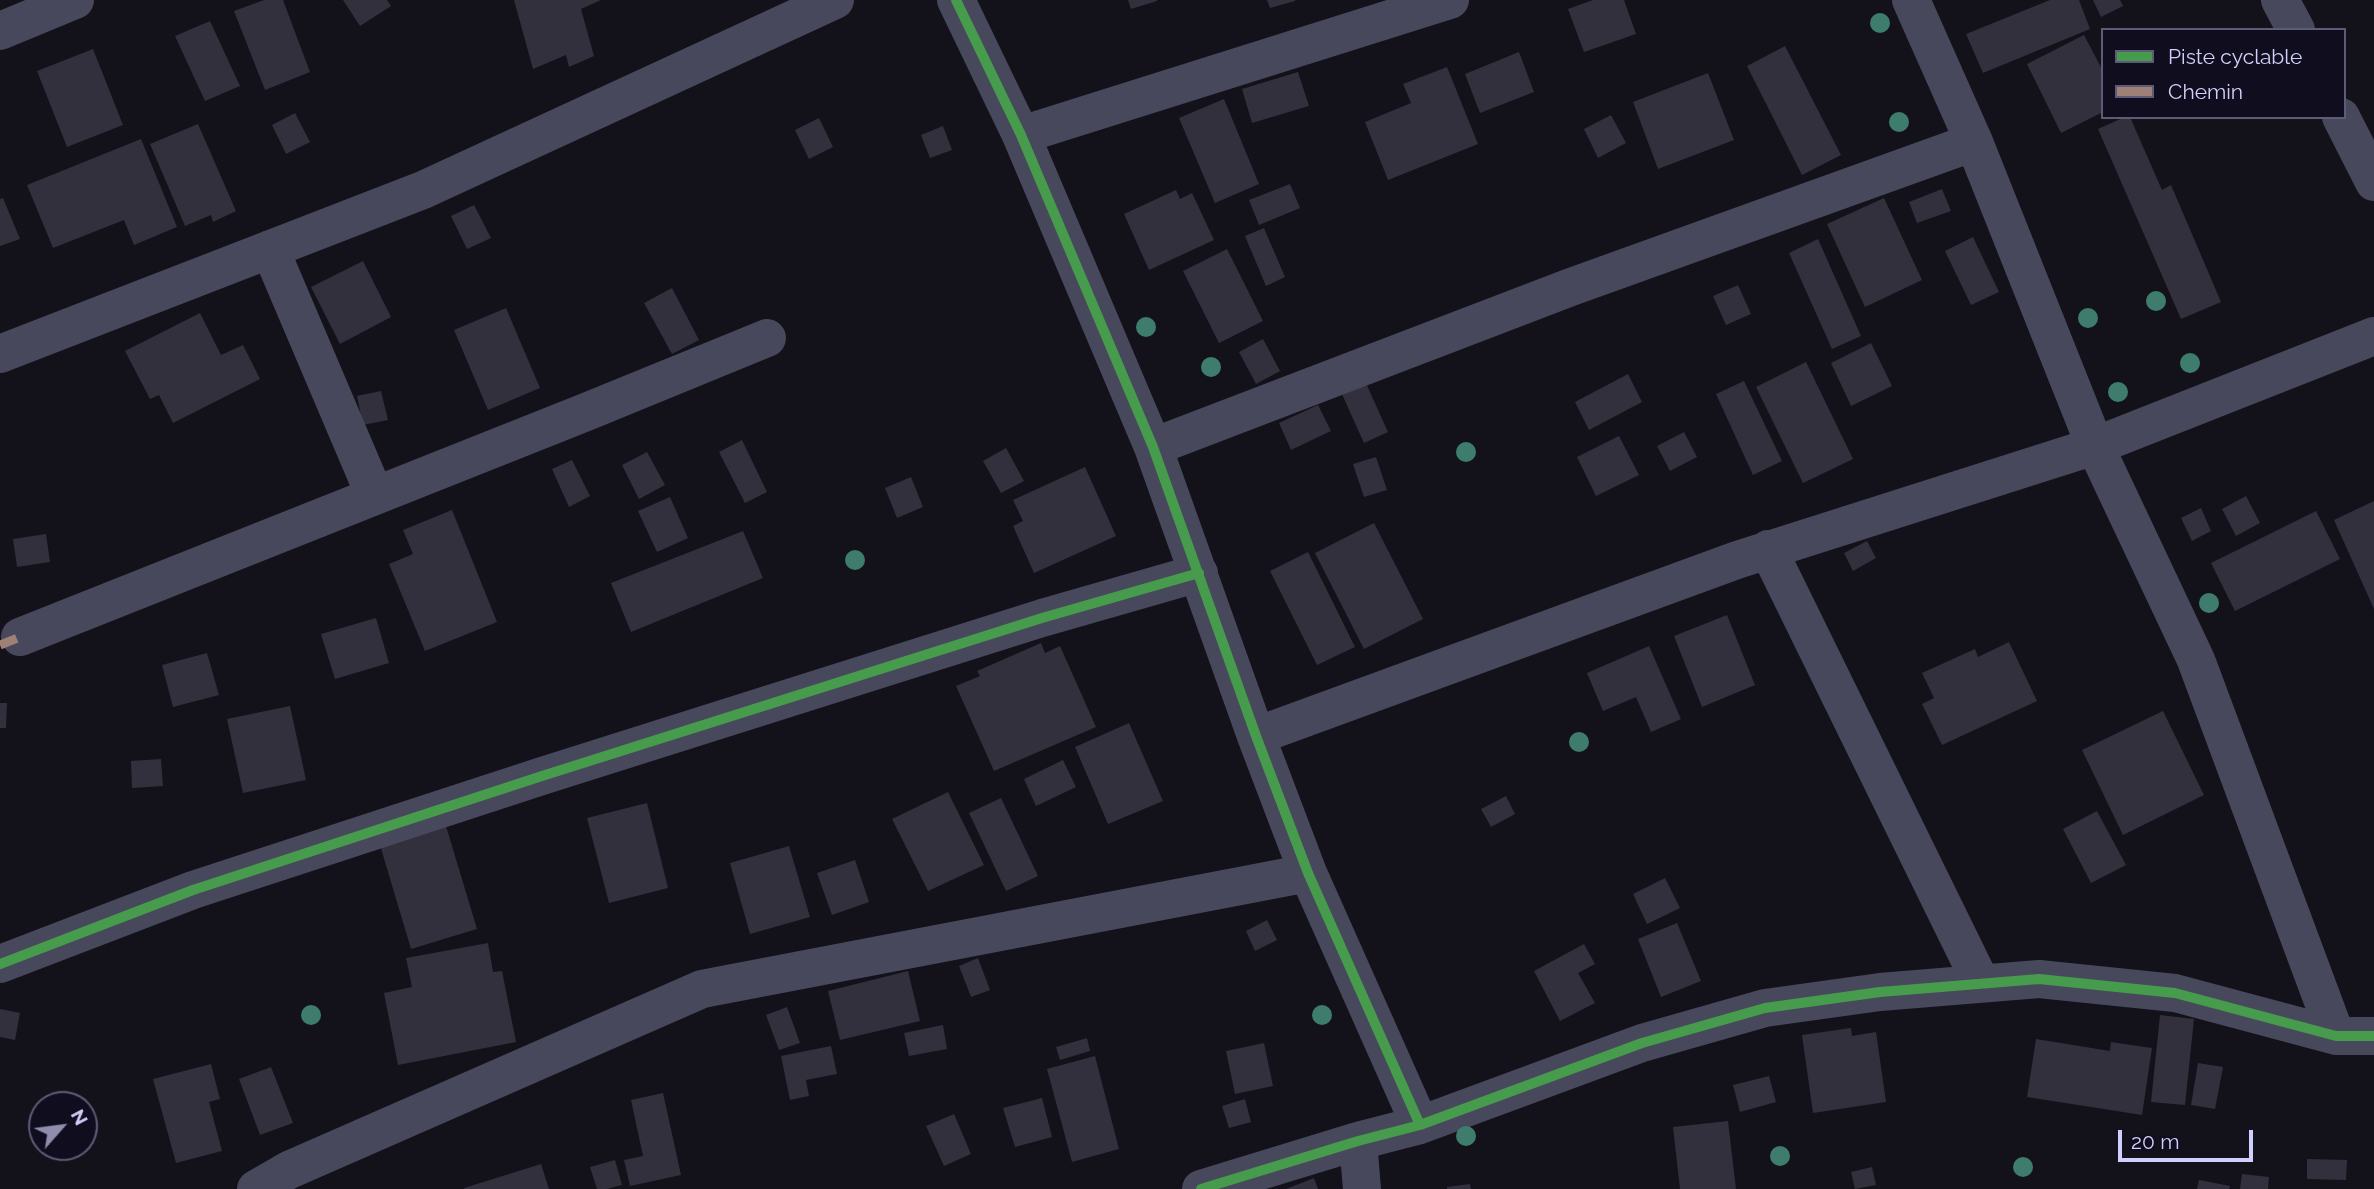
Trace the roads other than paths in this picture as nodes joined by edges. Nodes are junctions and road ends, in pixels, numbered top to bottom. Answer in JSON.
{"nodes":[{"id":1,"x":75,"y":0,"type":"edge"},
{"id":2,"x":835,"y":0,"type":"edge"},
{"id":3,"x":956,"y":0,"type":"edge"},
{"id":4,"x":1450,"y":0,"type":"edge"},
{"id":5,"x":1911,"y":0,"type":"edge"},
{"id":6,"x":2280,"y":0,"type":"edge"},
{"id":7,"x":2294,"y":28,"type":"edge"},
{"id":8,"x":0,"y":32,"type":"edge"},
{"id":9,"x":2342,"y":119,"type":"edge"},
{"id":10,"x":1021,"y":135,"type":"junction"},
{"id":11,"x":1974,"y":142,"type":"junction"},
{"id":12,"x":2374,"y":182,"type":"edge"},
{"id":13,"x":270,"y":249,"type":"junction"},
{"id":14,"x":2374,"y":336,"type":"edge"},
{"id":15,"x":767,"y":338,"type":"dead end"},
{"id":16,"x":0,"y":354,"type":"edge"},
{"id":17,"x":2095,"y":446,"type":"junction"},
{"id":18,"x":1153,"y":447,"type":"junction"},
{"id":19,"x":375,"y":496,"type":"junction"},
{"id":20,"x":1768,"y":549,"type":"junction"},
{"id":21,"x":1199,"y":573,"type":"junction"},
{"id":22,"x":20,"y":636,"type":"dead end"},
{"id":23,"x":1256,"y":736,"type":"junction"},
{"id":24,"x":1308,"y":873,"type":"junction"},
{"id":25,"x":0,"y":964,"type":"edge"},
{"id":26,"x":1981,"y":983,"type":"junction"},
{"id":27,"x":2336,"y":1036,"type":"junction"},
{"id":28,"x":2374,"y":1036,"type":"edge"},
{"id":29,"x":1420,"y":1125,"type":"junction"},
{"id":30,"x":1358,"y":1140,"type":"junction"},
{"id":31,"x":256,"y":1189,"type":"edge"},
{"id":32,"x":1201,"y":1189,"type":"edge"},
{"id":33,"x":1362,"y":1189,"type":"edge"}],
"edges":[{"from":1,"to":8,"type":"street"},
{"from":2,"to":13,"type":"street"},
{"from":3,"to":10,"type":"street"},
{"from":4,"to":10,"type":"street"},
{"from":5,"to":11,"type":"street"},
{"from":6,"to":7,"type":"street"},
{"from":9,"to":12,"type":"street"},
{"from":10,"to":18,"type":"street"},
{"from":11,"to":17,"type":"street"},
{"from":11,"to":18,"type":"street"},
{"from":13,"to":16,"type":"street"},
{"from":13,"to":19,"type":"street"},
{"from":14,"to":17,"type":"street"},
{"from":15,"to":19,"type":"street"},
{"from":17,"to":20,"type":"street"},
{"from":17,"to":27,"type":"street"},
{"from":18,"to":21,"type":"street"},
{"from":19,"to":22,"type":"street"},
{"from":20,"to":23,"type":"street"},
{"from":20,"to":26,"type":"street"},
{"from":21,"to":23,"type":"street"},
{"from":21,"to":25,"type":"street"},
{"from":23,"to":24,"type":"street"},
{"from":24,"to":29,"type":"street"},
{"from":24,"to":31,"type":"street"},
{"from":26,"to":27,"type":"street"},
{"from":26,"to":29,"type":"street"},
{"from":27,"to":28,"type":"street"},
{"from":29,"to":30,"type":"street"},
{"from":30,"to":32,"type":"street"},
{"from":30,"to":33,"type":"street"}]}
